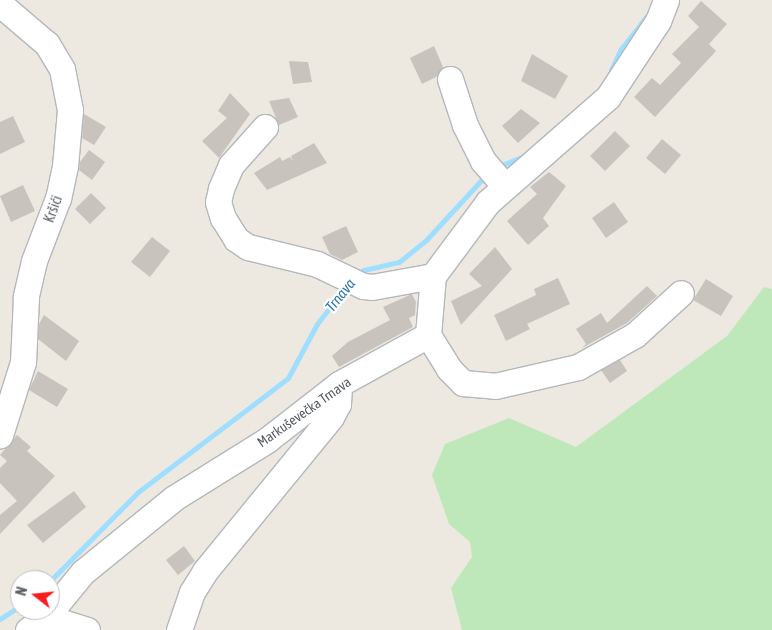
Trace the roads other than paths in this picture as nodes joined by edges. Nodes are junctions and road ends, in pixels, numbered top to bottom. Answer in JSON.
{"nodes":[{"id":1,"x":666,"y":0,"type":"edge"},
{"id":2,"x":0,"y":4,"type":"edge"},
{"id":3,"x":450,"y":79,"type":"dead end"},
{"id":4,"x":265,"y":127,"type":"dead end"},
{"id":5,"x":496,"y":176,"type":"junction"},
{"id":6,"x":433,"y":276,"type":"junction"},
{"id":7,"x":681,"y":293,"type":"dead end"},
{"id":8,"x":428,"y":334,"type":"junction"},
{"id":9,"x":339,"y":384,"type":"junction"},
{"id":10,"x":0,"y":435,"type":"edge"},
{"id":11,"x":37,"y":623,"type":"edge"},
{"id":12,"x":87,"y":630,"type":"edge"},
{"id":13,"x":179,"y":630,"type":"edge"}],
"edges":[{"from":1,"to":5,"type":"street"},
{"from":2,"to":10,"type":"street","name":"Kršići"},
{"from":3,"to":5,"type":"street"},
{"from":4,"to":6,"type":"street"},
{"from":5,"to":6,"type":"street"},
{"from":6,"to":8,"type":"street"},
{"from":7,"to":8,"type":"street"},
{"from":8,"to":9,"type":"street","name":"Markuševečka Trnava"},
{"from":9,"to":11,"type":"street","name":"Markuševečka Trnava"},
{"from":9,"to":13,"type":"street"},
{"from":11,"to":12,"type":"street"}]}
